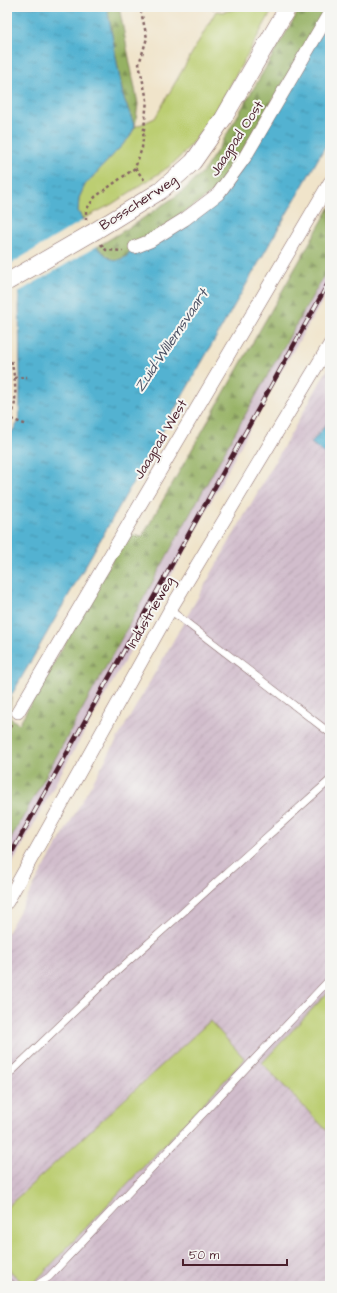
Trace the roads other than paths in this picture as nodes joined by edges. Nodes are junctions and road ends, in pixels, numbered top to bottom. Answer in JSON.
{"nodes":[{"id":1,"x":288,"y":7,"type":"edge"},
{"id":2,"x":330,"y":12,"type":"edge"},
{"id":3,"x":330,"y":182,"type":"edge"},
{"id":4,"x":135,"y":247,"type":"dead end"},
{"id":5,"x":7,"y":282,"type":"edge"},
{"id":6,"x":330,"y":344,"type":"edge"},
{"id":7,"x":170,"y":610,"type":"junction"},
{"id":8,"x":18,"y":712,"type":"dead end"},
{"id":9,"x":330,"y":734,"type":"edge"},
{"id":10,"x":330,"y":780,"type":"edge"},
{"id":11,"x":7,"y":902,"type":"edge"},
{"id":12,"x":330,"y":979,"type":"edge"},
{"id":13,"x":7,"y":1076,"type":"edge"},
{"id":14,"x":7,"y":1281,"type":"edge"},
{"id":15,"x":14,"y":1286,"type":"edge"},
{"id":16,"x":36,"y":1286,"type":"edge"}],
"edges":[{"from":1,"to":5,"type":"street","name":"Bosscherweg","bridge":true},
{"from":2,"to":4,"type":"street","name":"Jaagpad Oost"},
{"from":3,"to":8,"type":"street","name":"Jaagpad West"},
{"from":6,"to":7,"type":"street","name":"Industrieweg"},
{"from":7,"to":9,"type":"lane"},
{"from":7,"to":11,"type":"street","name":"Industrieweg"},
{"from":10,"to":13,"type":"lane"},
{"from":12,"to":16,"type":"lane"},
{"from":14,"to":15,"type":"lane"}]}
